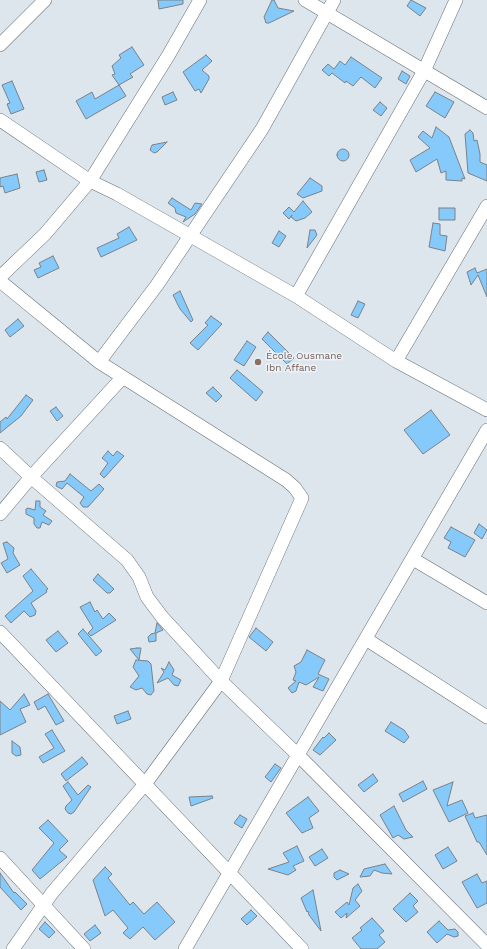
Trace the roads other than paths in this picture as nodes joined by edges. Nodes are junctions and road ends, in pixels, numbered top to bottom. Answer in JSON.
{"nodes":[{"id":1,"x":45,"y":0,"type":"edge"},
{"id":2,"x":200,"y":0,"type":"edge"},
{"id":3,"x":305,"y":0,"type":"edge"},
{"id":4,"x":334,"y":0,"type":"edge"},
{"id":5,"x":456,"y":0,"type":"edge"},
{"id":6,"x":326,"y":14,"type":"junction"},
{"id":7,"x":0,"y":45,"type":"edge"},
{"id":8,"x":424,"y":72,"type":"junction"},
{"id":9,"x":487,"y":108,"type":"edge"},
{"id":10,"x":0,"y":120,"type":"edge"},
{"id":11,"x":90,"y":181,"type":"junction"},
{"id":12,"x":487,"y":206,"type":"edge"},
{"id":13,"x":190,"y":237,"type":"junction"},
{"id":14,"x":0,"y":277,"type":"edge"},
{"id":15,"x":0,"y":281,"type":"edge"},
{"id":16,"x":296,"y":296,"type":"junction"},
{"id":17,"x":396,"y":361,"type":"junction"},
{"id":18,"x":99,"y":362,"type":"junction"},
{"id":19,"x":123,"y":377,"type":"junction"},
{"id":20,"x":487,"y":410,"type":"edge"},
{"id":21,"x":487,"y":430,"type":"edge"},
{"id":22,"x":0,"y":448,"type":"edge"},
{"id":23,"x":31,"y":477,"type":"junction"},
{"id":24,"x":0,"y":514,"type":"edge"},
{"id":25,"x":413,"y":559,"type":"junction"},
{"id":26,"x":487,"y":603,"type":"edge"},
{"id":27,"x":0,"y":632,"type":"edge"},
{"id":28,"x":366,"y":639,"type":"junction"},
{"id":29,"x":221,"y":681,"type":"junction"},
{"id":30,"x":487,"y":717,"type":"edge"},
{"id":31,"x":298,"y":755,"type":"junction"},
{"id":32,"x":145,"y":784,"type":"junction"},
{"id":33,"x":0,"y":858,"type":"edge"},
{"id":34,"x":230,"y":872,"type":"junction"},
{"id":35,"x":43,"y":905,"type":"junction"},
{"id":36,"x":487,"y":945,"type":"edge"},
{"id":37,"x":13,"y":949,"type":"edge"},
{"id":38,"x":84,"y":949,"type":"edge"},
{"id":39,"x":185,"y":949,"type":"edge"},
{"id":40,"x":302,"y":949,"type":"edge"}],
"edges":[{"from":1,"to":7,"type":"street"},
{"from":2,"to":11,"type":"street"},
{"from":3,"to":6,"type":"street"},
{"from":4,"to":6,"type":"street"},
{"from":5,"to":8,"type":"street"},
{"from":6,"to":8,"type":"street"},
{"from":6,"to":13,"type":"street"},
{"from":8,"to":9,"type":"street"},
{"from":8,"to":16,"type":"street"},
{"from":10,"to":11,"type":"street"},
{"from":11,"to":13,"type":"street"},
{"from":11,"to":14,"type":"street"},
{"from":12,"to":17,"type":"street"},
{"from":13,"to":16,"type":"street"},
{"from":13,"to":18,"type":"street"},
{"from":15,"to":18,"type":"street"},
{"from":16,"to":17,"type":"street"},
{"from":17,"to":20,"type":"street"},
{"from":18,"to":19,"type":"street"},
{"from":19,"to":23,"type":"street"},
{"from":19,"to":29,"type":"street"},
{"from":21,"to":25,"type":"street"},
{"from":22,"to":23,"type":"street"},
{"from":23,"to":24,"type":"street"},
{"from":23,"to":29,"type":"street"},
{"from":25,"to":26,"type":"street"},
{"from":25,"to":28,"type":"street"},
{"from":27,"to":32,"type":"street"},
{"from":28,"to":30,"type":"street"},
{"from":28,"to":31,"type":"street"},
{"from":29,"to":31,"type":"street"},
{"from":29,"to":32,"type":"street"},
{"from":31,"to":34,"type":"street"},
{"from":31,"to":36,"type":"street"},
{"from":32,"to":34,"type":"street"},
{"from":32,"to":35,"type":"street"},
{"from":33,"to":35,"type":"street"},
{"from":34,"to":39,"type":"street"},
{"from":34,"to":40,"type":"street"},
{"from":35,"to":37,"type":"street"},
{"from":35,"to":38,"type":"street"}]}
